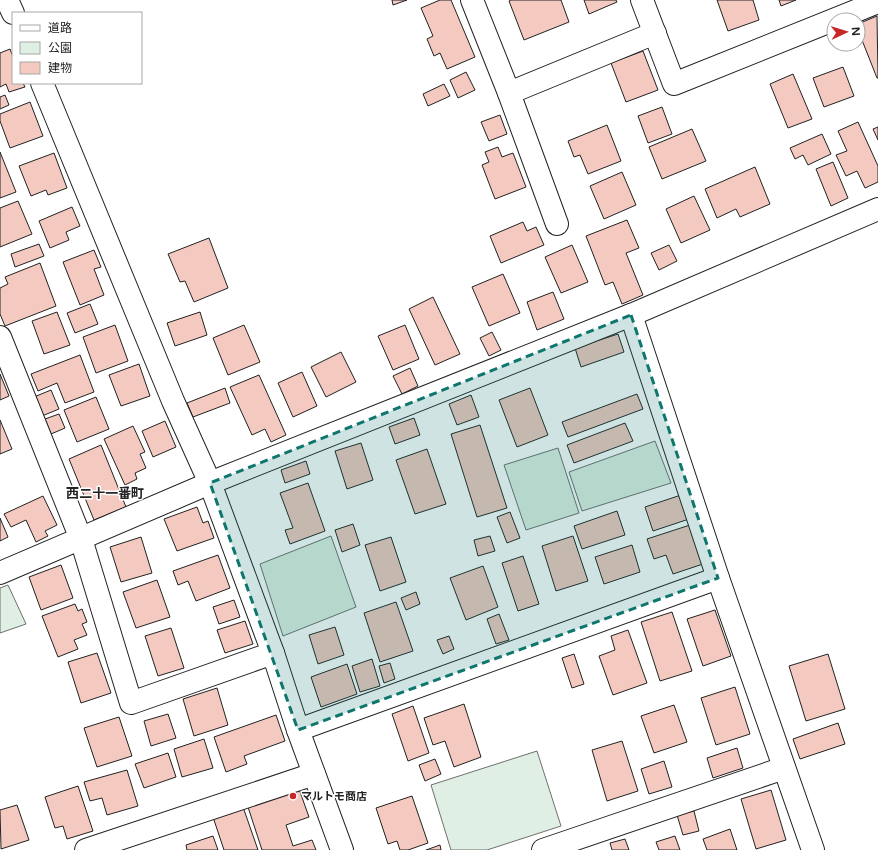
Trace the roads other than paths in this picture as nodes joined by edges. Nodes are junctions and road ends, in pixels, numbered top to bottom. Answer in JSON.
{"nodes":[{"id":1,"x":8,"y":0,"type":"edge"},
{"id":2,"x":472,"y":0,"type":"edge"},
{"id":3,"x":642,"y":0,"type":"edge"},
{"id":4,"x":878,"y":2,"type":"edge"},
{"id":5,"x":13,"y":12,"type":"edge"},
{"id":6,"x":655,"y":33,"type":"junction"},
{"id":7,"x":42,"y":84,"type":"edge"},
{"id":8,"x":509,"y":93,"type":"junction"},
{"id":9,"x":878,"y":209,"type":"edge"},
{"id":10,"x":557,"y":224,"type":"dead end"},
{"id":11,"x":631,"y":315,"type":"junction"},
{"id":12,"x":0,"y":337,"type":"edge"},
{"id":13,"x":210,"y":483,"type":"junction"},
{"id":14,"x":81,"y":539,"type":"junction"},
{"id":15,"x":0,"y":572,"type":"edge"},
{"id":16,"x":718,"y":578,"type":"junction"},
{"id":17,"x":273,"y":653,"type":"junction"},
{"id":18,"x":298,"y":730,"type":"junction"},
{"id":19,"x":784,"y":768,"type":"junction"},
{"id":20,"x":314,"y":774,"type":"junction"},
{"id":21,"x":86,"y":850,"type":"edge"},
{"id":22,"x":342,"y":850,"type":"edge"},
{"id":23,"x":543,"y":850,"type":"edge"},
{"id":24,"x":813,"y":850,"type":"edge"}],
"edges":[{"from":1,"to":5,"type":"street"},
{"from":2,"to":8,"type":"street"},
{"from":3,"to":6,"type":"street"},
{"from":4,"to":6,"type":"street"},
{"from":6,"to":8,"type":"street"},
{"from":7,"to":13,"type":"street"},
{"from":8,"to":10,"type":"street"},
{"from":9,"to":11,"type":"street"},
{"from":11,"to":13,"type":"street"},
{"from":11,"to":16,"type":"street"},
{"from":12,"to":14,"type":"street"},
{"from":13,"to":14,"type":"street"},
{"from":13,"to":17,"type":"street"},
{"from":14,"to":15,"type":"street"},
{"from":14,"to":17,"type":"street"},
{"from":16,"to":18,"type":"street"},
{"from":16,"to":19,"type":"street"},
{"from":17,"to":18,"type":"street"},
{"from":18,"to":20,"type":"street"},
{"from":19,"to":23,"type":"street"},
{"from":19,"to":24,"type":"street"},
{"from":20,"to":21,"type":"street"},
{"from":20,"to":22,"type":"street"}]}
